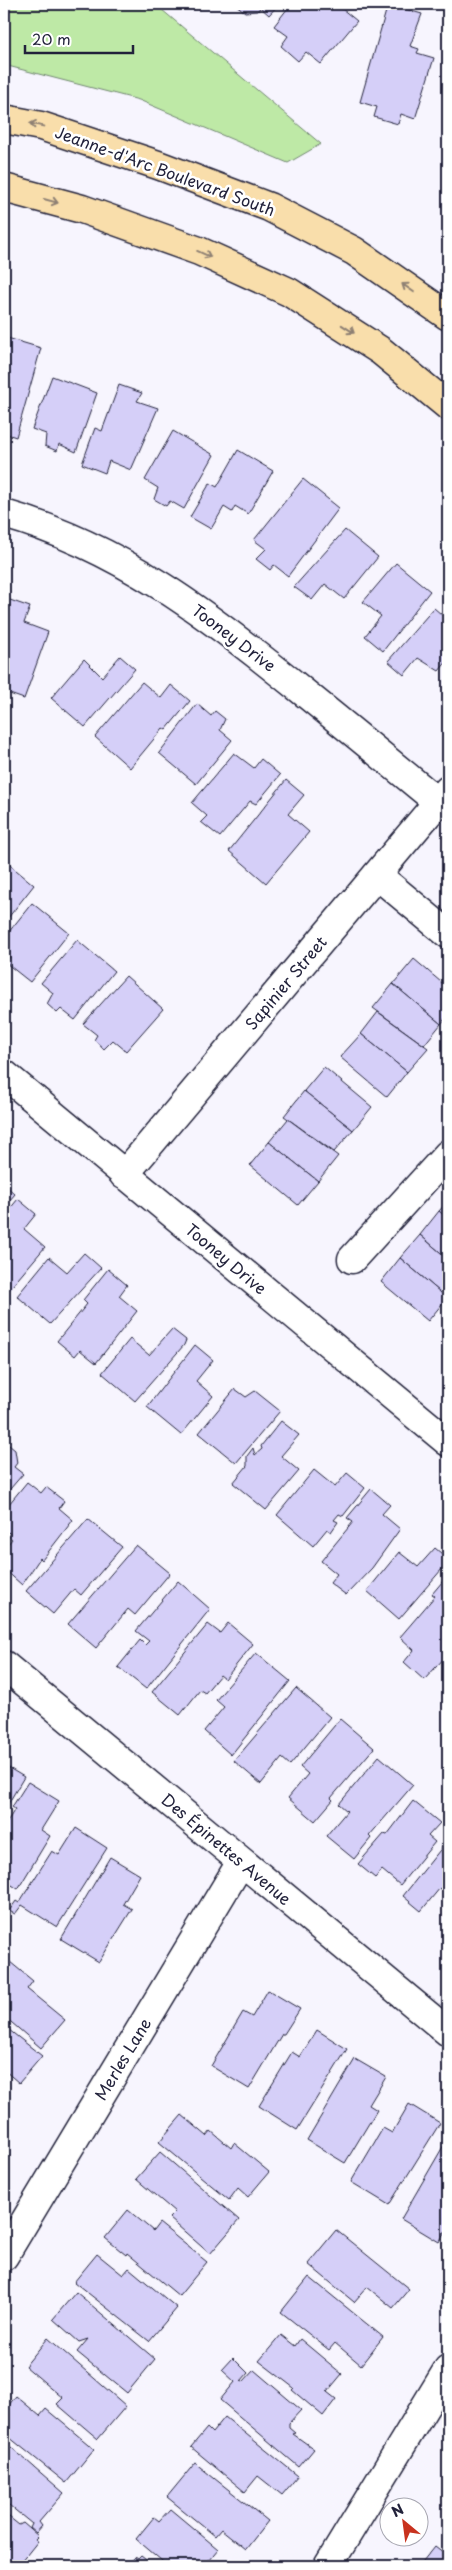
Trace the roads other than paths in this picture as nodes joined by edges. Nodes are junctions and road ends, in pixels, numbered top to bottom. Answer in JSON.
{"nodes":[{"id":1,"x":4,"y":119,"type":"edge"},
{"id":2,"x":4,"y":188,"type":"edge"},
{"id":3,"x":448,"y":316,"type":"edge"},
{"id":4,"x":448,"y":406,"type":"edge"},
{"id":5,"x":4,"y":514,"type":"edge"},
{"id":6,"x":443,"y":796,"type":"edge"},
{"id":7,"x":377,"y":874,"type":"junction"},
{"id":8,"x":448,"y":934,"type":"edge"},
{"id":9,"x":4,"y":1074,"type":"edge"},
{"id":10,"x":448,"y":1154,"type":"edge"},
{"id":11,"x":124,"y":1175,"type":"junction"},
{"id":12,"x":352,"y":1259,"type":"dead end"},
{"id":13,"x":448,"y":1442,"type":"edge"},
{"id":14,"x":4,"y":1665,"type":"edge"},
{"id":15,"x":241,"y":1862,"type":"junction"},
{"id":16,"x":448,"y":2032,"type":"edge"},
{"id":17,"x":4,"y":2256,"type":"edge"},
{"id":18,"x":448,"y":2369,"type":"edge"},
{"id":19,"x":328,"y":2566,"type":"edge"}],
"edges":[{"from":3,"to":1,"type":"main road","name":"Jeanne-d'Arc Boulevard South","one_way":true},
{"from":2,"to":4,"type":"main road","one_way":true},
{"from":5,"to":6,"type":"street","name":"Tooney Drive"},
{"from":6,"to":7,"type":"street","name":"Sapinier Street"},
{"from":7,"to":8,"type":"street"},
{"from":7,"to":11,"type":"street","name":"Sapinier Street"},
{"from":9,"to":11,"type":"street","name":"Tooney Drive"},
{"from":10,"to":12,"type":"street"},
{"from":11,"to":13,"type":"street","name":"Tooney Drive"},
{"from":14,"to":15,"type":"street","name":"Des Épinettes Avenue"},
{"from":15,"to":16,"type":"street","name":"Des Épinettes Avenue"},
{"from":15,"to":17,"type":"street","name":"Merles Lane"},
{"from":18,"to":19,"type":"street"}]}
